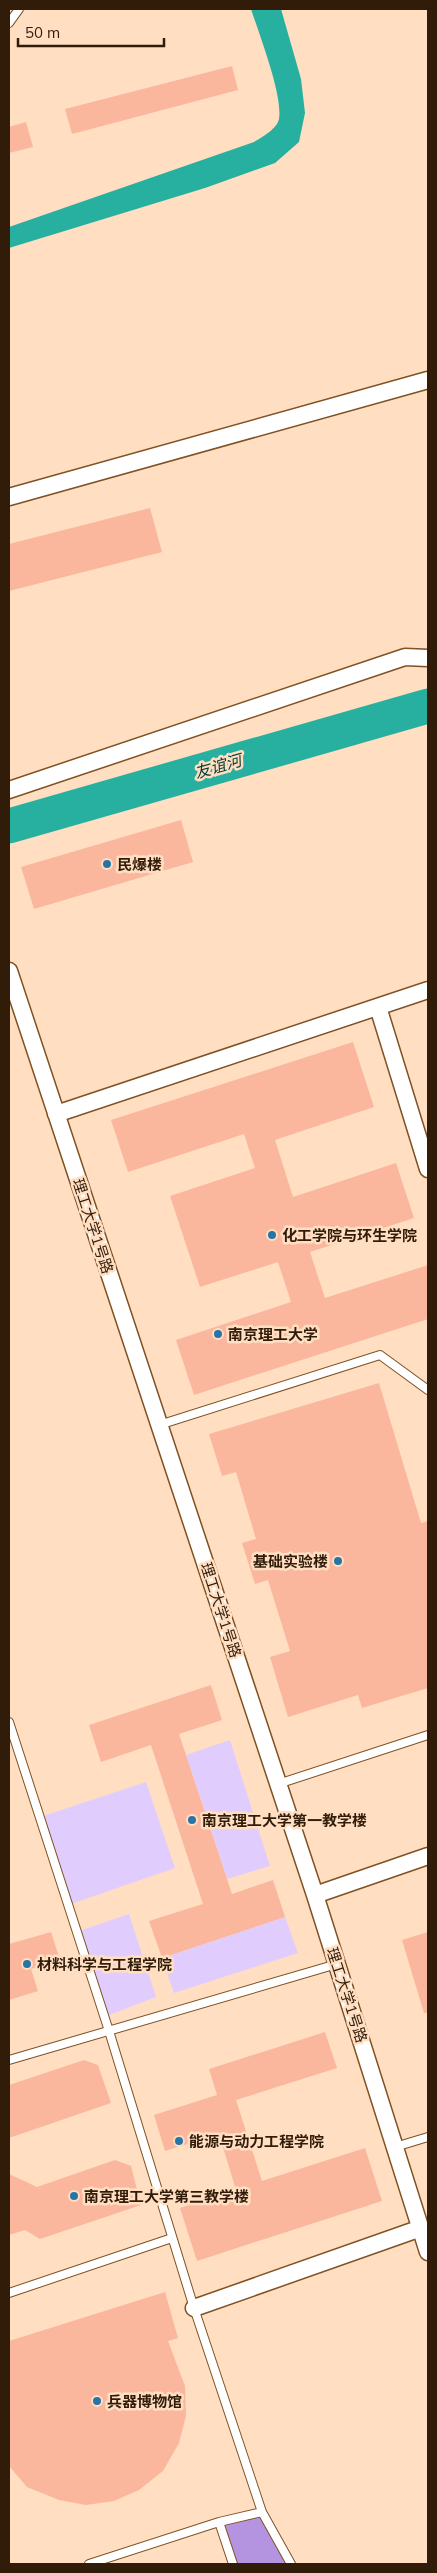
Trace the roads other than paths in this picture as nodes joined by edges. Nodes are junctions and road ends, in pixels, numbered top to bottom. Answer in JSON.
{"nodes":[{"id":1,"x":19,"y":9,"type":"edge"},
{"id":2,"x":9,"y":23,"type":"edge"},
{"id":3,"x":428,"y":380,"type":"edge"},
{"id":4,"x":9,"y":497,"type":"edge"},
{"id":5,"x":428,"y":658,"type":"edge"},
{"id":6,"x":9,"y":790,"type":"edge"},
{"id":7,"x":9,"y":970,"type":"edge"},
{"id":8,"x":428,"y":990,"type":"edge"},
{"id":9,"x":13,"y":999,"type":"edge"},
{"id":10,"x":378,"y":1007,"type":"junction"},
{"id":11,"x":56,"y":1114,"type":"junction"},
{"id":12,"x":428,"y":1170,"type":"edge"},
{"id":13,"x":428,"y":1390,"type":"edge"},
{"id":14,"x":160,"y":1425,"type":"junction"},
{"id":15,"x":9,"y":1722,"type":"edge"},
{"id":16,"x":428,"y":1736,"type":"edge"},
{"id":17,"x":278,"y":1784,"type":"junction"},
{"id":18,"x":428,"y":1856,"type":"edge"},
{"id":19,"x":315,"y":1895,"type":"junction"},
{"id":20,"x":337,"y":1964,"type":"junction"},
{"id":21,"x":109,"y":2032,"type":"junction"},
{"id":22,"x":9,"y":2060,"type":"edge"},
{"id":23,"x":428,"y":2138,"type":"edge"},
{"id":24,"x":395,"y":2147,"type":"junction"},
{"id":25,"x":421,"y":2228,"type":"junction"},
{"id":26,"x":172,"y":2238,"type":"junction"},
{"id":27,"x":428,"y":2252,"type":"edge"},
{"id":28,"x":9,"y":2293,"type":"edge"},
{"id":29,"x":194,"y":2308,"type":"junction"},
{"id":30,"x":262,"y":2512,"type":"junction"},
{"id":31,"x":220,"y":2522,"type":"junction"},
{"id":32,"x":89,"y":2564,"type":"edge"},
{"id":33,"x":232,"y":2564,"type":"edge"},
{"id":34,"x":291,"y":2564,"type":"edge"}],
"edges":[{"from":1,"to":2,"type":"lane"},
{"from":3,"to":4,"type":"street"},
{"from":5,"to":6,"type":"street"},
{"from":7,"to":9,"type":"street","name":"理工大学1号路"},
{"from":8,"to":10,"type":"street"},
{"from":9,"to":11,"type":"street","name":"理工大学1号路"},
{"from":10,"to":11,"type":"street"},
{"from":10,"to":12,"type":"street"},
{"from":11,"to":14,"type":"street","name":"理工大学1号路"},
{"from":13,"to":14,"type":"lane"},
{"from":14,"to":17,"type":"street","name":"理工大学1号路"},
{"from":15,"to":21,"type":"lane"},
{"from":16,"to":17,"type":"lane"},
{"from":17,"to":19,"type":"street","name":"理工大学1号路"},
{"from":18,"to":19,"type":"street"},
{"from":19,"to":20,"type":"street","name":"理工大学1号路"},
{"from":20,"to":21,"type":"lane"},
{"from":20,"to":24,"type":"street","name":"理工大学1号路"},
{"from":21,"to":22,"type":"lane"},
{"from":21,"to":26,"type":"lane"},
{"from":23,"to":24,"type":"lane"},
{"from":24,"to":25,"type":"street","name":"理工大学1号路"},
{"from":25,"to":27,"type":"street","name":"理工大学1号路"},
{"from":25,"to":29,"type":"street"},
{"from":26,"to":28,"type":"lane"},
{"from":26,"to":29,"type":"lane"},
{"from":29,"to":30,"type":"lane"},
{"from":30,"to":31,"type":"lane"},
{"from":30,"to":34,"type":"lane"},
{"from":31,"to":32,"type":"lane"},
{"from":31,"to":33,"type":"lane"}]}
